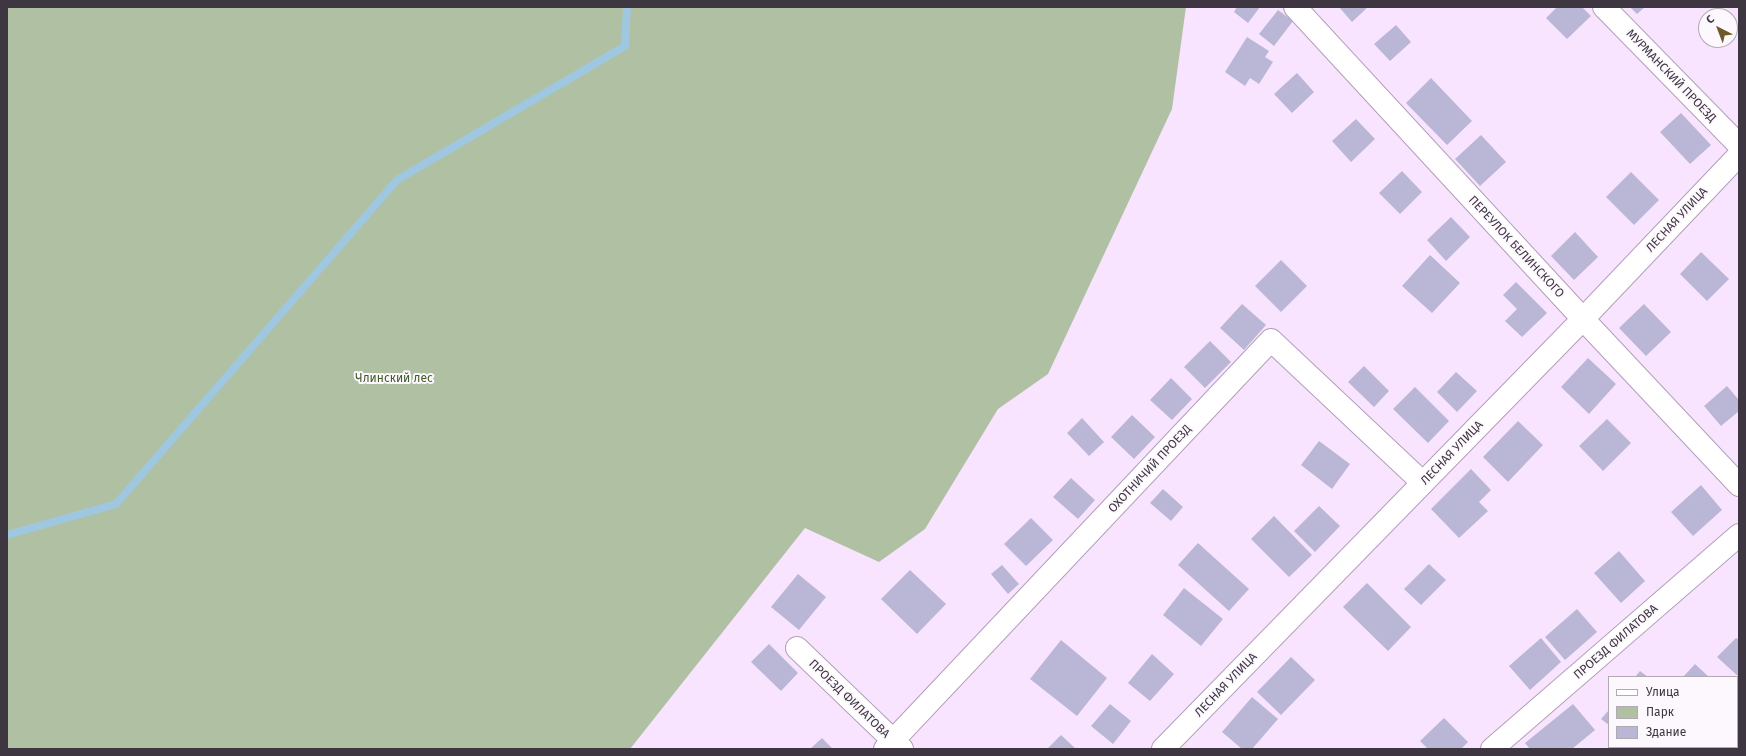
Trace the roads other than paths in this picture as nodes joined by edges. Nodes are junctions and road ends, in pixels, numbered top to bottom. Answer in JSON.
{"nodes":[{"id":1,"x":1295,"y":7,"type":"edge"},
{"id":2,"x":1604,"y":7,"type":"edge"},
{"id":3,"x":1739,"y":145,"type":"edge"},
{"id":4,"x":1739,"y":154,"type":"edge"},
{"id":5,"x":1583,"y":319,"type":"junction"},
{"id":6,"x":1423,"y":483,"type":"junction"},
{"id":7,"x":1739,"y":485,"type":"edge"},
{"id":8,"x":1739,"y":535,"type":"edge"},
{"id":9,"x":797,"y":648,"type":"dead end"},
{"id":10,"x":893,"y":746,"type":"edge"},
{"id":11,"x":1163,"y":749,"type":"edge"},
{"id":12,"x":1492,"y":749,"type":"edge"}],
"edges":[{"from":1,"to":5,"type":"street","name":"ПЕРЕУЛОК БЕЛИНСКОГО"},
{"from":2,"to":3,"type":"street","name":"МУРМАНСКИЙ ПРОЕЗД"},
{"from":4,"to":5,"type":"street","name":"ЛЕСНАЯ УЛИЦА"},
{"from":5,"to":6,"type":"street","name":"ЛЕСНАЯ УЛИЦА"},
{"from":5,"to":7,"type":"street","name":"ПЕРЕУЛОК БЕЛИНСКОГО"},
{"from":6,"to":10,"type":"street","name":"ОХОТНИЧИЙ ПРОЕЗД"},
{"from":6,"to":11,"type":"street","name":"ЛЕСНАЯ УЛИЦА"},
{"from":8,"to":12,"type":"street","name":"ПРОЕЗД ФИЛАТОВА"},
{"from":9,"to":10,"type":"street","name":"ПРОЕЗД ФИЛАТОВА"}]}
